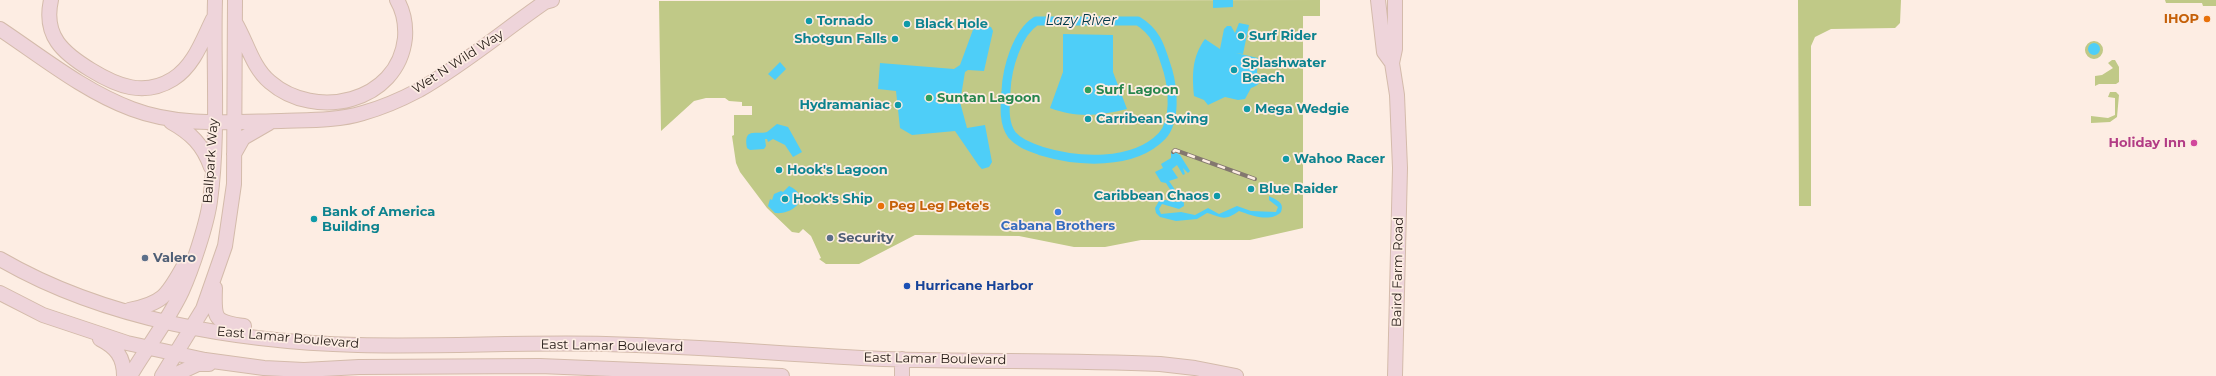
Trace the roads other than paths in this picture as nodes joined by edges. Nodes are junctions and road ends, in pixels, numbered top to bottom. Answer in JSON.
{"nodes":[{"id":1,"x":51,"y":0,"type":"edge"},
{"id":2,"x":215,"y":0,"type":"edge"},
{"id":3,"x":235,"y":0,"type":"edge"},
{"id":4,"x":397,"y":0,"type":"edge"},
{"id":5,"x":552,"y":0,"type":"edge"},
{"id":6,"x":1378,"y":0,"type":"edge"},
{"id":7,"x":1395,"y":0,"type":"edge"},
{"id":8,"x":214,"y":17,"type":"junction"},
{"id":9,"x":235,"y":20,"type":"junction"},
{"id":10,"x":0,"y":29,"type":"edge"},
{"id":11,"x":1392,"y":63,"type":"junction"},
{"id":12,"x":163,"y":118,"type":"junction"},
{"id":13,"x":272,"y":121,"type":"junction"},
{"id":14,"x":215,"y":122,"type":"junction"},
{"id":15,"x":233,"y":122,"type":"junction"},
{"id":16,"x":233,"y":154,"type":"junction"},
{"id":17,"x":212,"y":171,"type":"junction"},
{"id":18,"x":199,"y":242,"type":"junction"},
{"id":19,"x":0,"y":259,"type":"edge"},
{"id":20,"x":216,"y":277,"type":"junction"},
{"id":21,"x":0,"y":293,"type":"edge"},
{"id":22,"x":126,"y":310,"type":"junction"},
{"id":23,"x":166,"y":322,"type":"junction"},
{"id":24,"x":78,"y":327,"type":"junction"},
{"id":25,"x":192,"y":328,"type":"junction"},
{"id":26,"x":296,"y":340,"type":"junction"},
{"id":27,"x":148,"y":347,"type":"junction"},
{"id":28,"x":176,"y":354,"type":"junction"},
{"id":29,"x":902,"y":359,"type":"junction"},
{"id":30,"x":227,"y":364,"type":"junction"},
{"id":31,"x":1160,"y":370,"type":"edge"},
{"id":32,"x":124,"y":376,"type":"edge"},
{"id":33,"x":130,"y":376,"type":"edge"},
{"id":34,"x":162,"y":376,"type":"edge"},
{"id":35,"x":172,"y":376,"type":"edge"},
{"id":36,"x":782,"y":376,"type":"edge"},
{"id":37,"x":902,"y":376,"type":"edge"},
{"id":38,"x":1236,"y":376,"type":"edge"},
{"id":39,"x":1395,"y":376,"type":"edge"}],
"edges":[{"from":1,"to":8,"type":"main road"},
{"from":2,"to":8,"type":"main road","name":"Ballpark Way"},
{"from":3,"to":9,"type":"main road","name":"Ballpark Way"},
{"from":4,"to":9,"type":"main road"},
{"from":5,"to":13,"type":"main road","name":"Wet N Wild Way"},
{"from":6,"to":11,"type":"main road"},
{"from":7,"to":11,"type":"main road"},
{"from":8,"to":14,"type":"main road","name":"Ballpark Way"},
{"from":9,"to":15,"type":"main road","name":"Ballpark Way"},
{"from":10,"to":12,"type":"main road"},
{"from":11,"to":39,"type":"main road","name":"Baird Farm Road"},
{"from":12,"to":14,"type":"main road","name":"Wet N Wild Way"},
{"from":12,"to":17,"type":"main road"},
{"from":13,"to":15,"type":"main road","name":"Wet N Wild Way"},
{"from":13,"to":16,"type":"main road"},
{"from":14,"to":15,"type":"main road","name":"Wet N Wild Way"},
{"from":14,"to":17,"type":"main road","name":"Ballpark Way"},
{"from":15,"to":16,"type":"main road","name":"Ballpark Way"},
{"from":16,"to":20,"type":"main road","name":"Ballpark Way"},
{"from":17,"to":18,"type":"main road","name":"Ballpark Way"},
{"from":18,"to":22,"type":"main road"},
{"from":18,"to":23,"type":"main road","name":"Ballpark Way"},
{"from":19,"to":22,"type":"main road","name":"East Lamar Boulevard"},
{"from":20,"to":25,"type":"main road","name":"Ballpark Way"},
{"from":20,"to":26,"type":"main road"},
{"from":21,"to":24,"type":"main road","name":"East Lamar Boulevard"},
{"from":22,"to":23,"type":"main road","name":"East Lamar Boulevard"},
{"from":23,"to":25,"type":"main road","name":"East Lamar Boulevard"},
{"from":23,"to":27,"type":"main road","name":"Ballpark Way"},
{"from":24,"to":27,"type":"main road","name":"East Lamar Boulevard"},
{"from":24,"to":32,"type":"main road"},
{"from":25,"to":26,"type":"main road","name":"East Lamar Boulevard"},
{"from":25,"to":28,"type":"main road","name":"Ballpark Way"},
{"from":26,"to":29,"type":"main road","name":"East Lamar Boulevard"},
{"from":27,"to":28,"type":"main road","name":"East Lamar Boulevard"},
{"from":27,"to":33,"type":"main road","name":"Ballpark Way"},
{"from":28,"to":30,"type":"main road","name":"East Lamar Boulevard"},
{"from":28,"to":34,"type":"main road","name":"Ballpark Way"},
{"from":29,"to":31,"type":"main road","name":"East Lamar Boulevard"},
{"from":29,"to":37,"type":"main road"},
{"from":30,"to":35,"type":"main road"},
{"from":30,"to":36,"type":"main road","name":"East Lamar Boulevard"},
{"from":31,"to":38,"type":"main road","name":"East Lamar Boulevard"}]}
